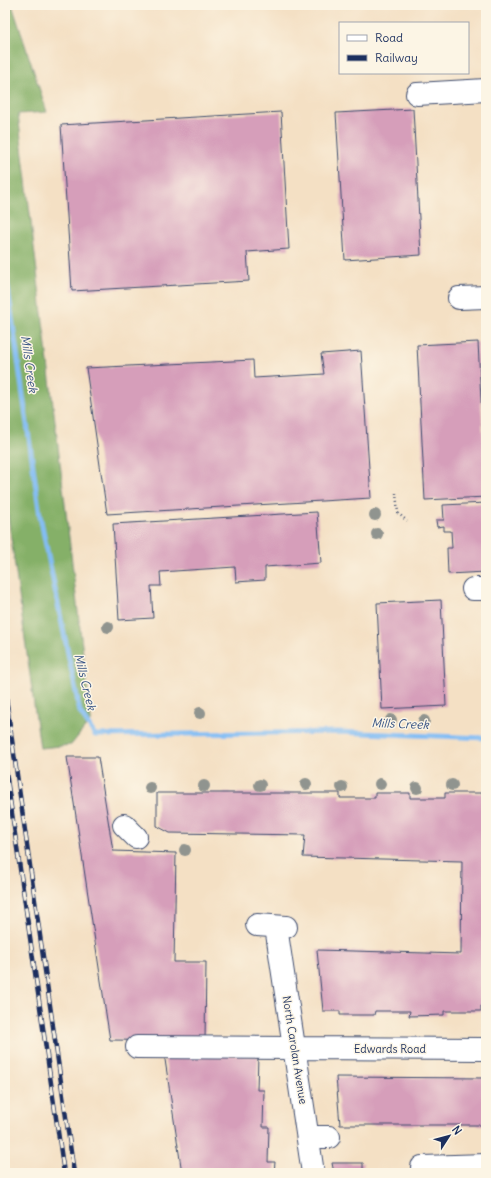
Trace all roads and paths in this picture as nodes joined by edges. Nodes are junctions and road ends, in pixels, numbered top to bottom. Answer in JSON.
{"nodes":[{"id":1,"x":486,"y":90,"type":"edge"},
{"id":2,"x":417,"y":94,"type":"dead end"},
{"id":3,"x":486,"y":297,"type":"edge"},
{"id":4,"x":459,"y":298,"type":"dead end"},
{"id":5,"x":396,"y":493,"type":"dead end"},
{"id":6,"x":407,"y":521,"type":"dead end"},
{"id":7,"x":273,"y":926,"type":"dead end"},
{"id":8,"x":137,"y":1047,"type":"dead end"},
{"id":9,"x":295,"y":1049,"type":"junction"},
{"id":10,"x":486,"y":1049,"type":"edge"},
{"id":11,"x":486,"y":1165,"type":"edge"},
{"id":12,"x":422,"y":1167,"type":"dead end"},
{"id":13,"x":313,"y":1173,"type":"edge"}],
"edges":[{"from":1,"to":2,"type":"street"},
{"from":3,"to":4,"type":"street"},
{"from":5,"to":6,"type":"path"},
{"from":7,"to":9,"type":"street","name":"North Carolan Avenue"},
{"from":8,"to":9,"type":"street","name":"Edwards Road"},
{"from":9,"to":10,"type":"street","name":"Edwards Road"},
{"from":9,"to":13,"type":"street","name":"North Carolan Avenue"},
{"from":11,"to":12,"type":"street"}]}
